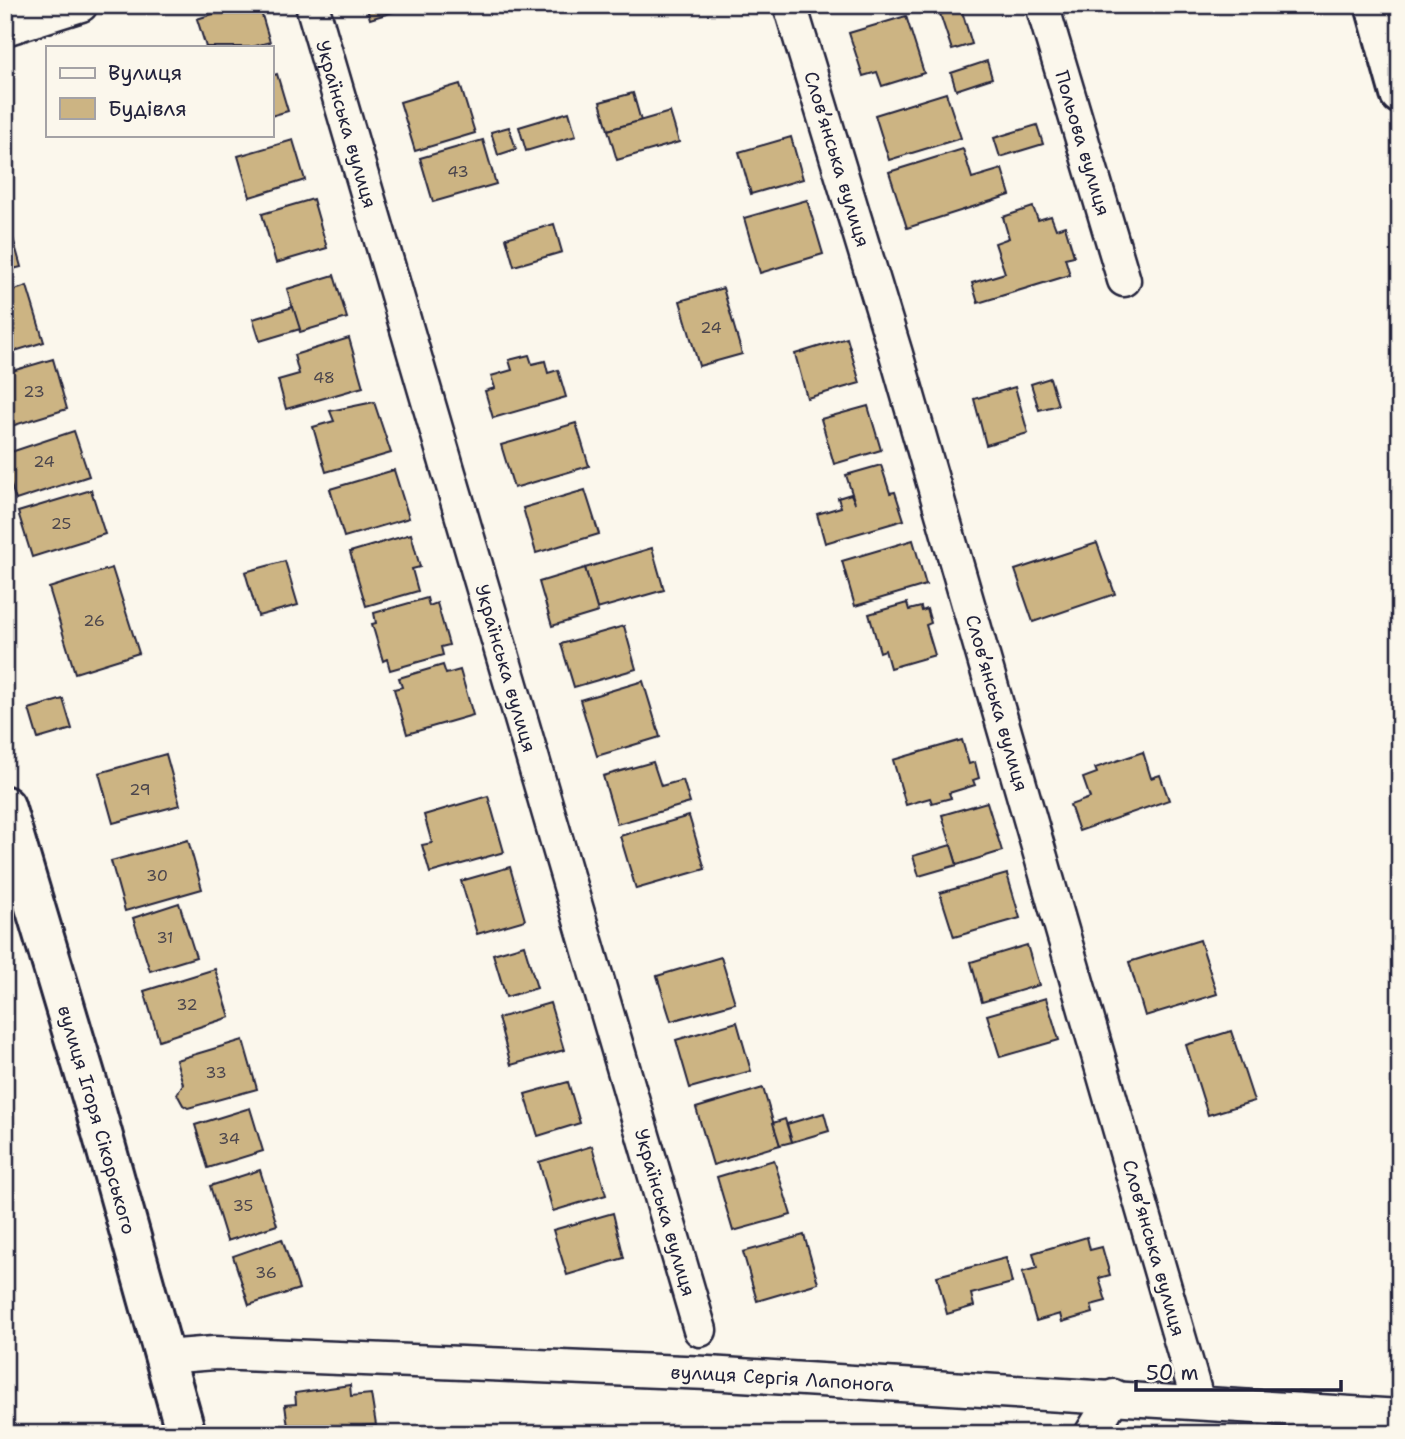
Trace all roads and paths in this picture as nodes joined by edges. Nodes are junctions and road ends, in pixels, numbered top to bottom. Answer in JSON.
{"nodes":[{"id":1,"x":82,"y":5,"type":"edge"},
{"id":2,"x":312,"y":5,"type":"edge"},
{"id":3,"x":790,"y":5,"type":"edge"},
{"id":4,"x":1042,"y":5,"type":"edge"},
{"id":5,"x":1375,"y":5,"type":"edge"},
{"id":6,"x":5,"y":29,"type":"edge"},
{"id":7,"x":1400,"y":94,"type":"edge"},
{"id":8,"x":1124,"y":281,"type":"dead end"},
{"id":9,"x":5,"y":806,"type":"edge"},
{"id":10,"x":700,"y":1330,"type":"dead end"},
{"id":11,"x":165,"y":1357,"type":"junction"},
{"id":12,"x":1114,"y":1396,"type":"junction"},
{"id":13,"x":1198,"y":1402,"type":"junction"},
{"id":14,"x":1400,"y":1416,"type":"edge"},
{"id":15,"x":186,"y":1434,"type":"edge"},
{"id":16,"x":1091,"y":1434,"type":"edge"}],
"edges":[{"from":1,"to":6,"type":"street"},
{"from":2,"to":10,"type":"street","name":"Українська вулиця"},
{"from":3,"to":13,"type":"street","name":"Словʼянська вулиця"},
{"from":4,"to":8,"type":"street","name":"Польова вулиця"},
{"from":5,"to":7,"type":"street"},
{"from":9,"to":11,"type":"street","name":"вулиця Ігоря Сікорського"},
{"from":11,"to":12,"type":"street","name":"вулиця Сергія Лапонога"},
{"from":11,"to":15,"type":"street","name":"вулиця Ігоря Сікорського"},
{"from":12,"to":13,"type":"street","name":"вулиця Сергія Лапонога"},
{"from":12,"to":16,"type":"street"},
{"from":13,"to":14,"type":"street","name":"вулиця Сергія Лапонога"}]}
